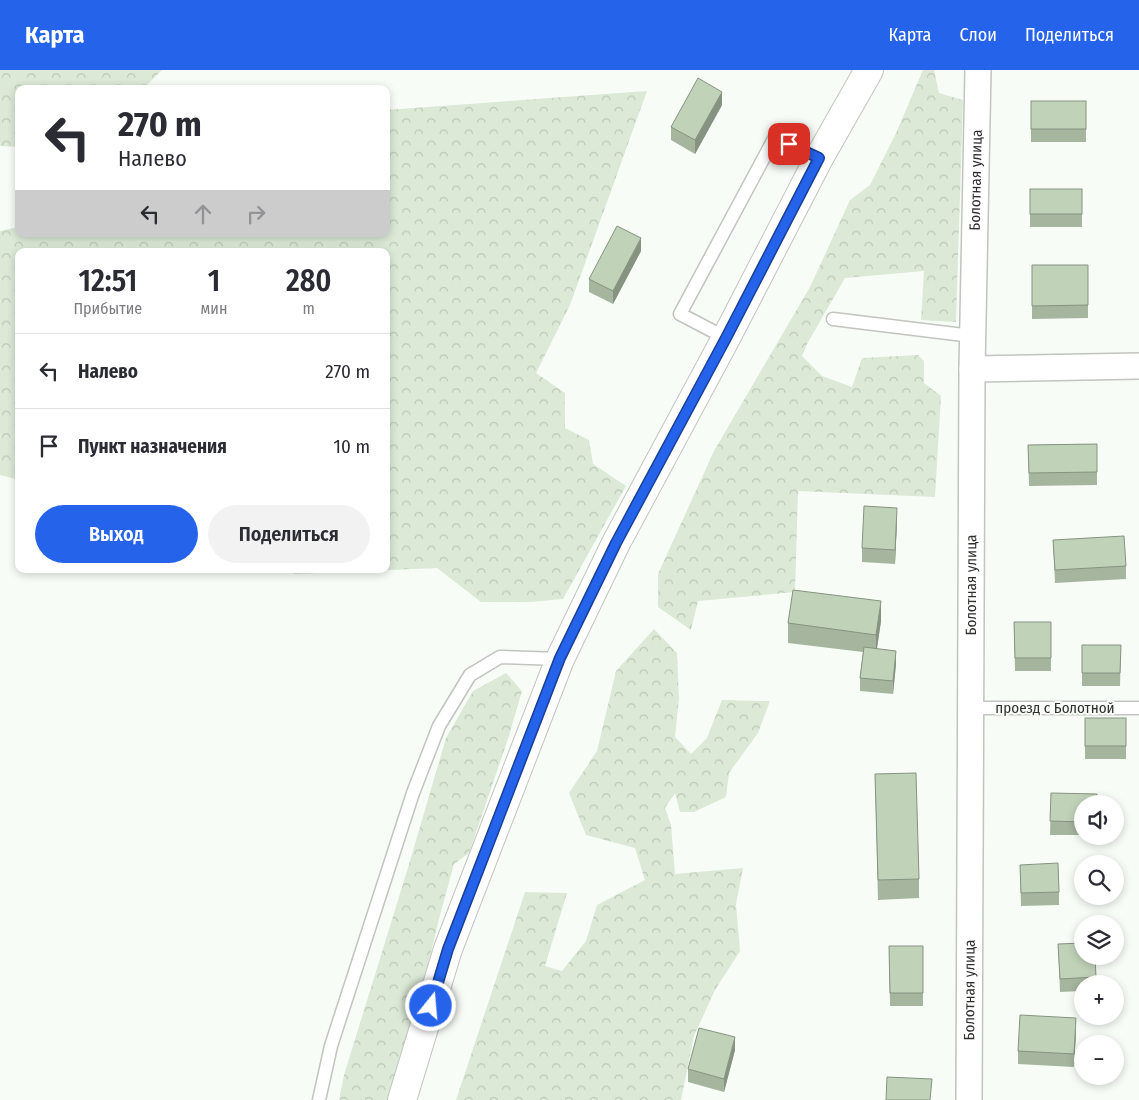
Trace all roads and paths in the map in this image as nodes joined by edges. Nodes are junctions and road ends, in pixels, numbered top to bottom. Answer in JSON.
{"nodes":[{"id":1,"x":869,"y":70,"type":"edge"},
{"id":2,"x":978,"y":70,"type":"edge"},
{"id":3,"x":819,"y":158,"type":"junction"},
{"id":4,"x":832,"y":319,"type":"dead end"},
{"id":5,"x":972,"y":336,"type":"junction"},
{"id":6,"x":726,"y":338,"type":"junction"},
{"id":7,"x":1139,"y":366,"type":"edge"},
{"id":8,"x":972,"y":370,"type":"junction"},
{"id":9,"x":560,"y":658,"type":"junction"},
{"id":10,"x":970,"y":708,"type":"junction"},
{"id":11,"x":1139,"y":708,"type":"edge"},
{"id":12,"x":319,"y":1100,"type":"edge"},
{"id":13,"x":402,"y":1100,"type":"edge"},
{"id":14,"x":969,"y":1100,"type":"edge"}],
"edges":[{"from":1,"to":3,"type":"main road"},
{"from":2,"to":5,"type":"street","name":"Болотная улица"},
{"from":3,"to":6,"type":"main road"},
{"from":3,"to":6,"type":"lane"},
{"from":4,"to":5,"type":"lane"},
{"from":5,"to":8,"type":"street","name":"Болотная улица"},
{"from":6,"to":9,"type":"main road"},
{"from":7,"to":8,"type":"street"},
{"from":8,"to":10,"type":"street","name":"Болотная улица"},
{"from":9,"to":12,"type":"lane"},
{"from":9,"to":13,"type":"main road"},
{"from":10,"to":11,"type":"lane","name":"проезд с Болотной"},
{"from":10,"to":14,"type":"street","name":"Болотная улица"}]}
